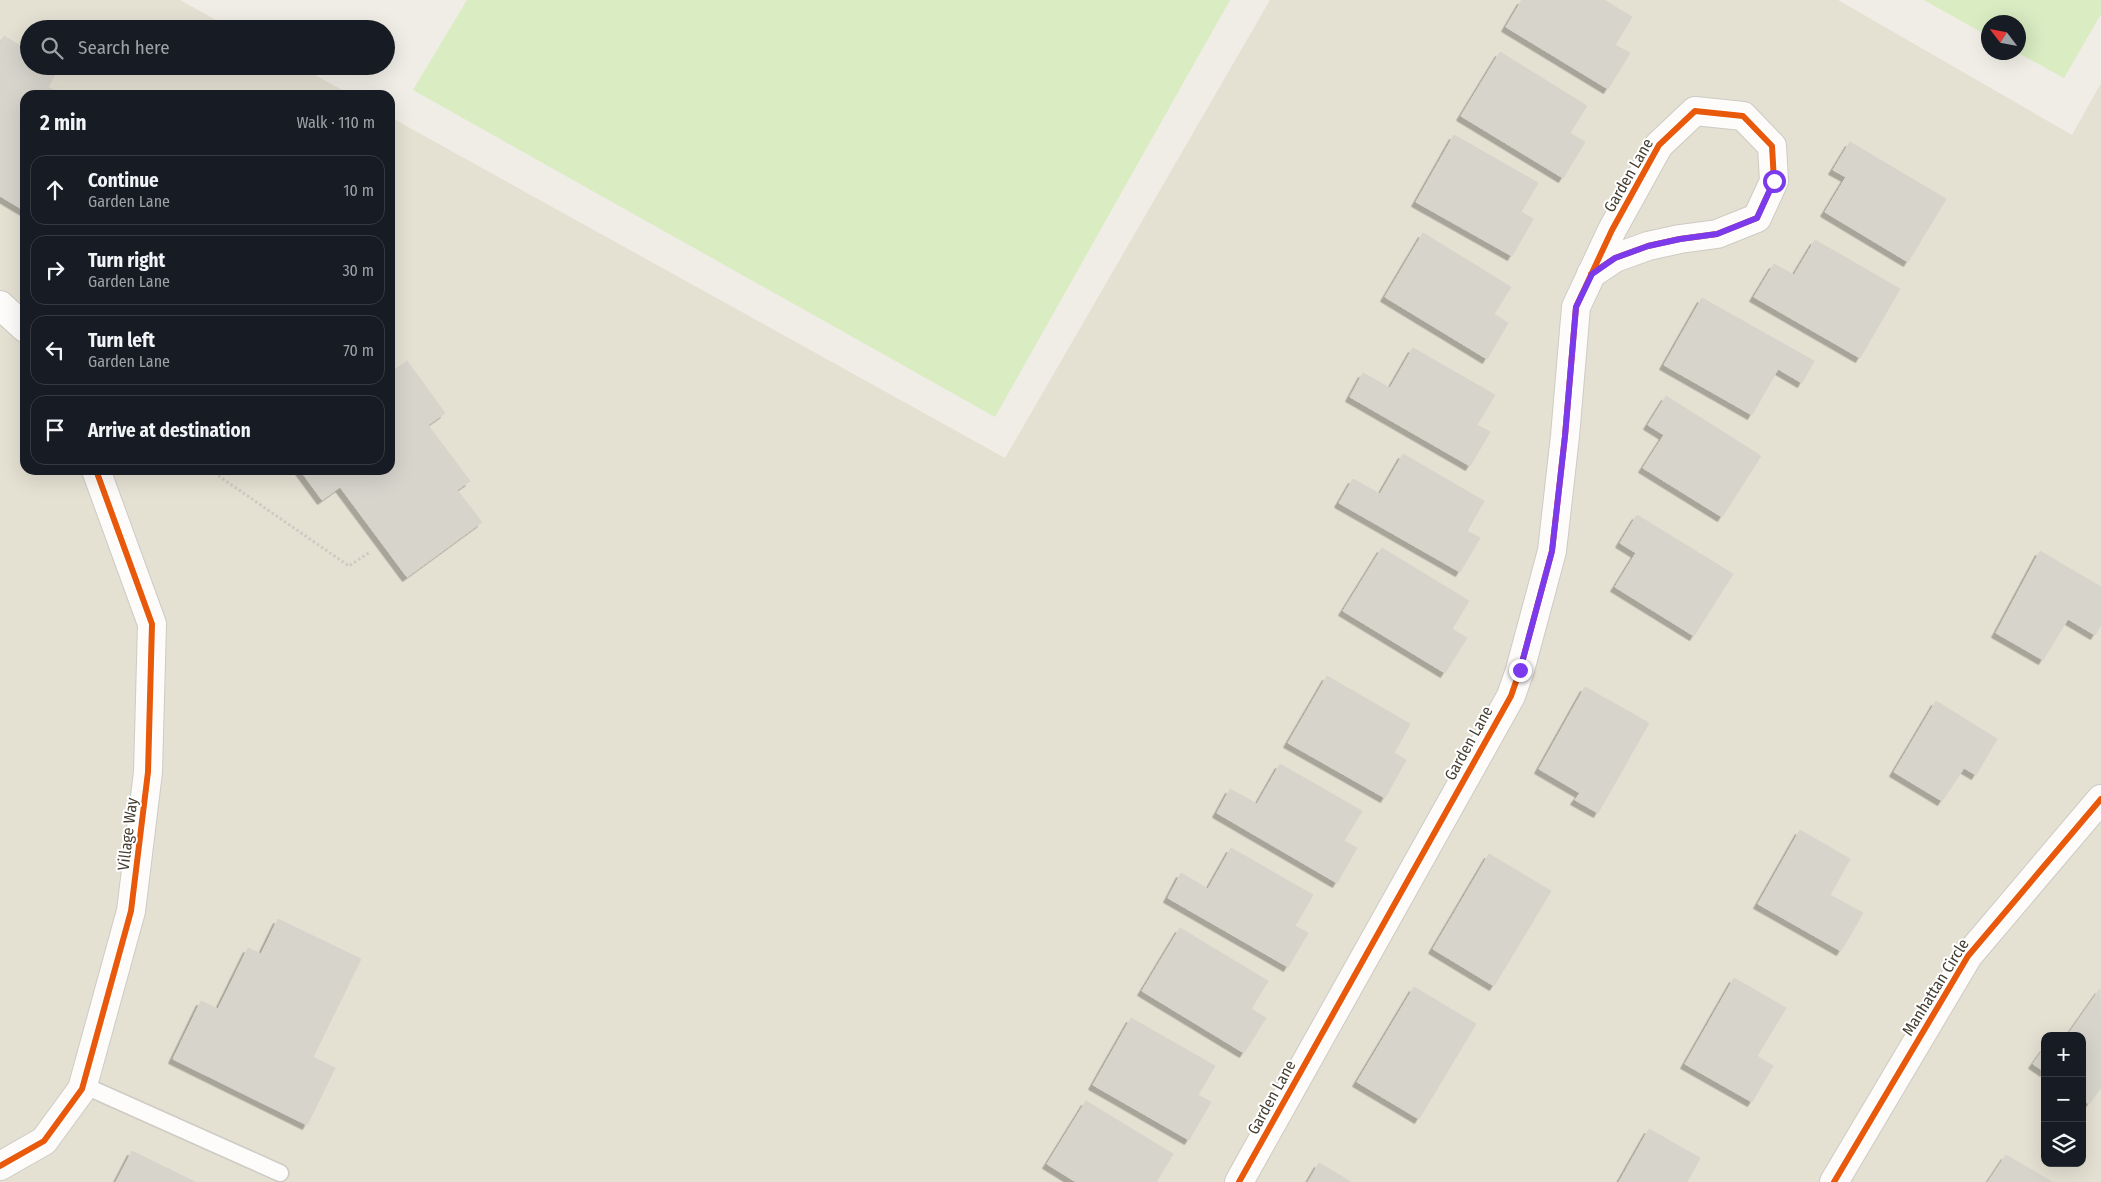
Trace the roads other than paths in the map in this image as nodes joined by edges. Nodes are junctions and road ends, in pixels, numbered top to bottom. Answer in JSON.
{"nodes":[{"id":1,"x":1592,"y":274,"type":"junction"},
{"id":2,"x":0,"y":305,"type":"edge"},
{"id":3,"x":20,"y":323,"type":"edge"},
{"id":4,"x":98,"y":475,"type":"edge"},
{"id":5,"x":2101,"y":799,"type":"edge"},
{"id":6,"x":83,"y":1085,"type":"junction"},
{"id":7,"x":0,"y":1166,"type":"edge"},
{"id":8,"x":280,"y":1173,"type":"dead end"},
{"id":9,"x":1239,"y":1182,"type":"edge"},
{"id":10,"x":1834,"y":1182,"type":"edge"}],
"edges":[{"from":1,"to":1,"type":"street","name":"Garden Lane"},
{"from":1,"to":9,"type":"street","name":"Garden Lane"},
{"from":2,"to":3,"type":"street"},
{"from":4,"to":6,"type":"street","name":"Village Way"},
{"from":5,"to":10,"type":"street","name":"Manhattan Circle"},
{"from":6,"to":7,"type":"street","name":"Village Way"},
{"from":6,"to":8,"type":"lane"}]}
